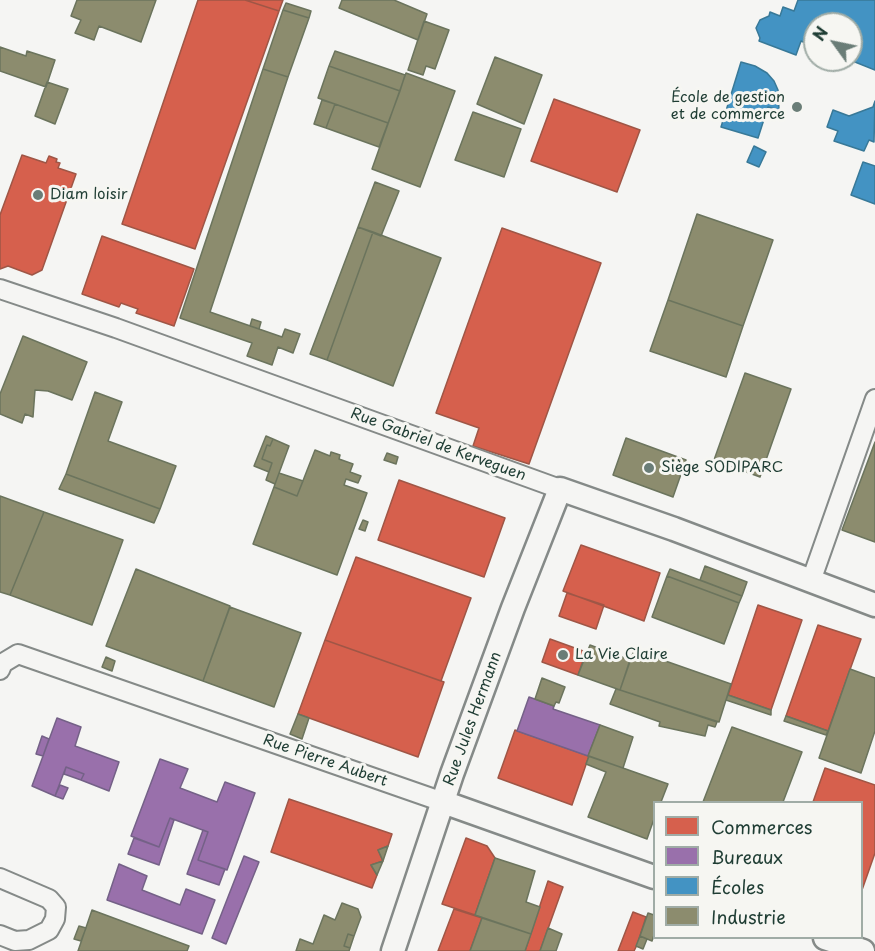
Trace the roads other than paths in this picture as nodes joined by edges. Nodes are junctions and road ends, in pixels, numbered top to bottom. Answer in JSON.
{"nodes":[{"id":1,"x":0,"y":289,"type":"edge"},
{"id":2,"x":875,"y":399,"type":"edge"},
{"id":3,"x":560,"y":489,"type":"junction"},
{"id":4,"x":811,"y":581,"type":"junction"},
{"id":5,"x":875,"y":605,"type":"edge"},
{"id":6,"x":0,"y":670,"type":"edge"},
{"id":7,"x":443,"y":802,"type":"junction"},
{"id":8,"x":653,"y":877,"type":"edge"},
{"id":9,"x":0,"y":878,"type":"edge"},
{"id":10,"x":0,"y":935,"type":"edge"},
{"id":11,"x":828,"y":939,"type":"edge"},
{"id":12,"x":393,"y":951,"type":"edge"},
{"id":13,"x":863,"y":951,"type":"edge"}],
"edges":[{"from":1,"to":3,"type":"street","name":"Rue Gabriel de Kerveguen"},
{"from":2,"to":4,"type":"street"},
{"from":3,"to":4,"type":"street","name":"Rue Gabriel de Kerveguen"},
{"from":3,"to":7,"type":"street","name":"Rue Jules Hermann"},
{"from":4,"to":5,"type":"street","name":"Rue Gabriel de Kerveguen"},
{"from":6,"to":7,"type":"street","name":"Rue Pierre Aubert"},
{"from":7,"to":8,"type":"street","name":"Rue Pierre Aubert"},
{"from":7,"to":12,"type":"street","name":"Rue Jules Hermann"},
{"from":9,"to":10,"type":"street"},
{"from":11,"to":13,"type":"street"}]}
